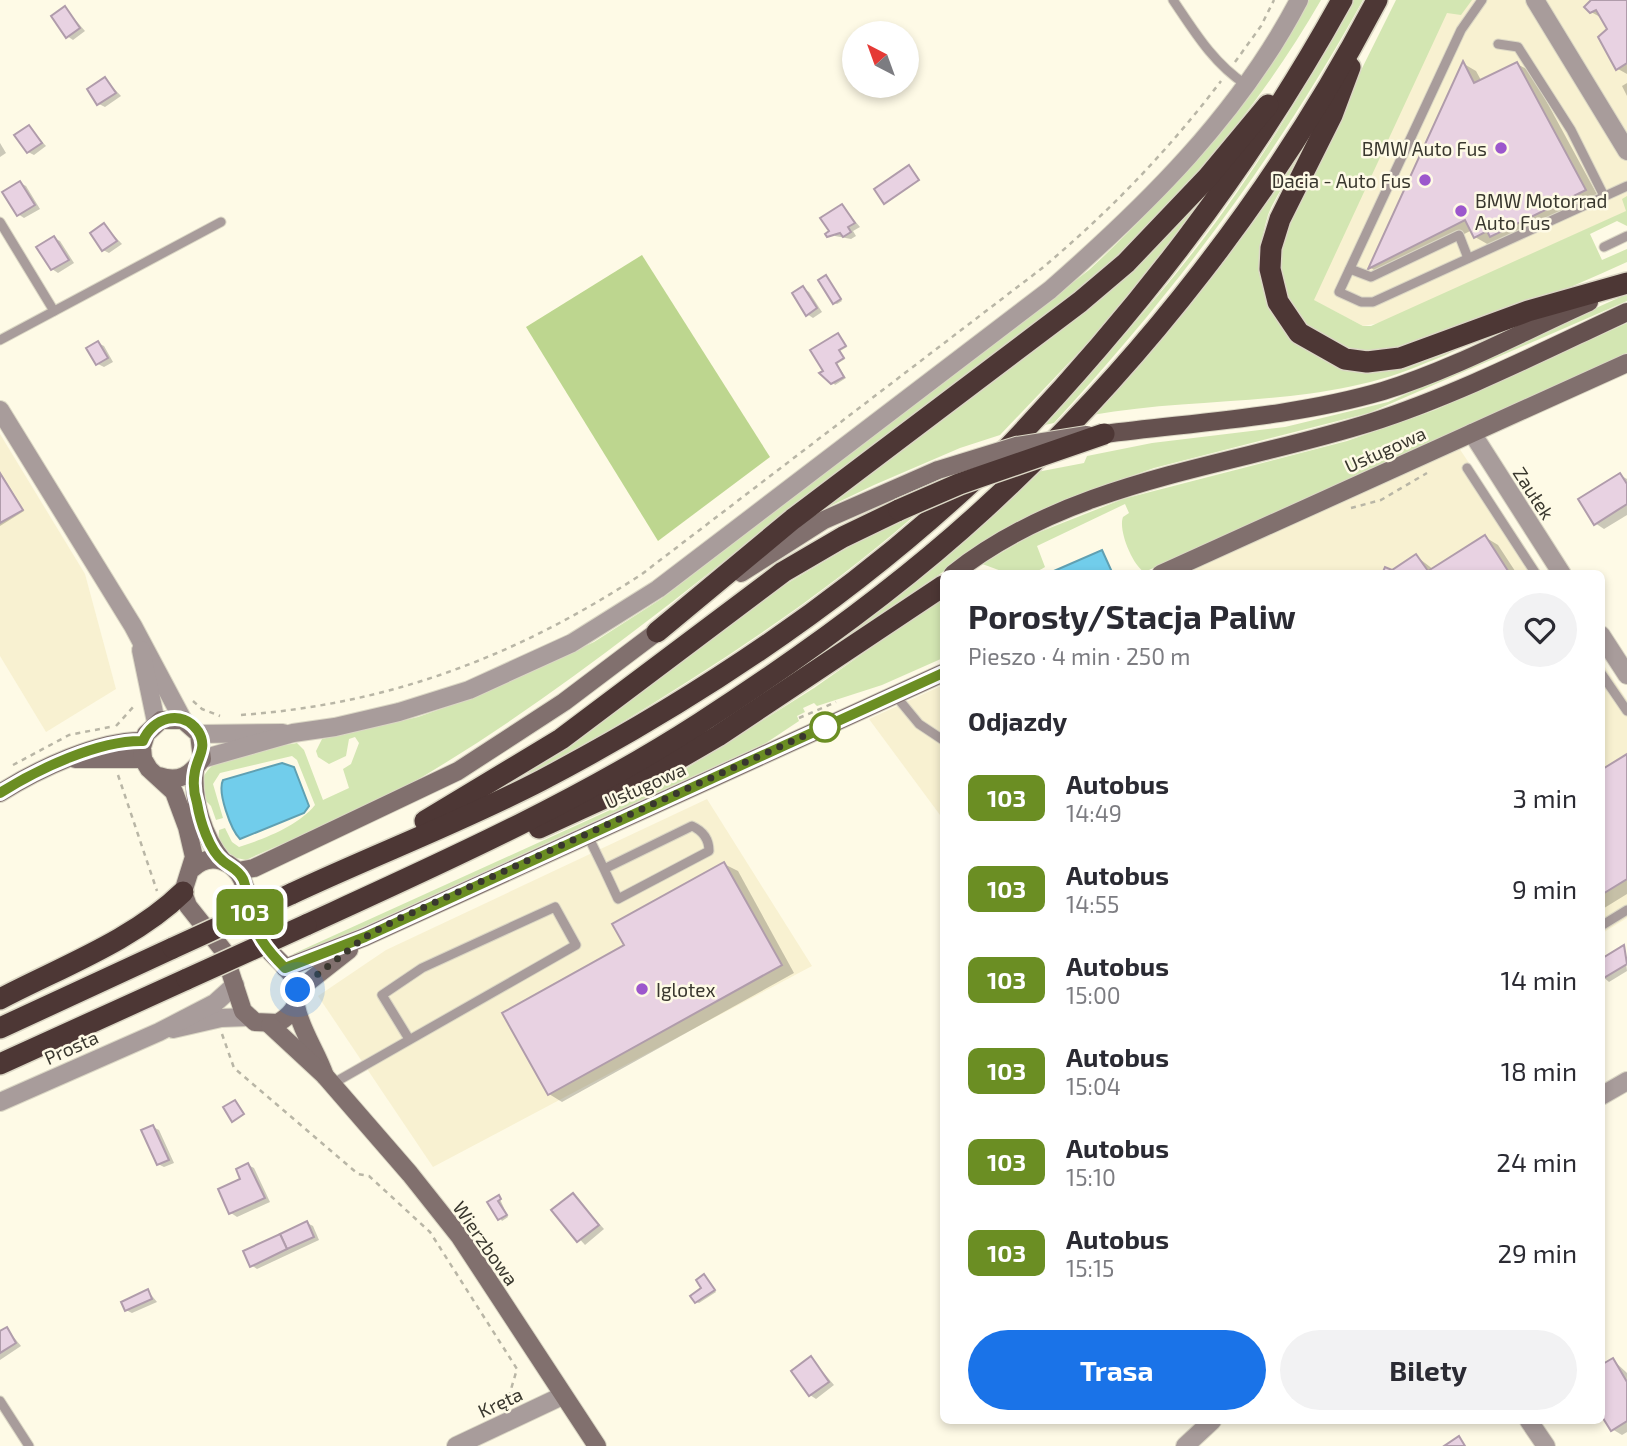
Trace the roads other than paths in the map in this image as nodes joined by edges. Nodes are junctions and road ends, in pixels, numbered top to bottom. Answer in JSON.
{"nodes":[{"id":1,"x":1173,"y":0,"type":"edge"},
{"id":2,"x":1299,"y":0,"type":"edge"},
{"id":3,"x":1342,"y":0,"type":"edge"},
{"id":4,"x":1482,"y":0,"type":"edge"},
{"id":5,"x":1535,"y":0,"type":"edge"},
{"id":6,"x":1374,"y":6,"type":"edge"},
{"id":7,"x":1318,"y":44,"type":"junction"},
{"id":8,"x":1498,"y":44,"type":"dead end"},
{"id":9,"x":1245,"y":84,"type":"junction"},
{"id":10,"x":1627,"y":152,"type":"edge"},
{"id":11,"x":1627,"y":186,"type":"edge"},
{"id":12,"x":1604,"y":196,"type":"junction"},
{"id":13,"x":0,"y":222,"type":"edge"},
{"id":14,"x":221,"y":222,"type":"dead end"},
{"id":15,"x":1627,"y":236,"type":"edge"},
{"id":16,"x":1604,"y":247,"type":"dead end"},
{"id":17,"x":1468,"y":258,"type":"junction"},
{"id":18,"x":1350,"y":269,"type":"junction"},
{"id":19,"x":1627,"y":284,"type":"edge"},
{"id":20,"x":54,"y":311,"type":"junction"},
{"id":21,"x":1627,"y":312,"type":"edge"},
{"id":22,"x":0,"y":340,"type":"edge"},
{"id":23,"x":1627,"y":363,"type":"edge"},
{"id":24,"x":0,"y":410,"type":"edge"},
{"id":25,"x":1472,"y":433,"type":"junction"},
{"id":26,"x":1104,"y":434,"type":"junction"},
{"id":27,"x":1467,"y":468,"type":"dead end"},
{"id":28,"x":959,"y":570,"type":"edge"},
{"id":29,"x":1170,"y":570,"type":"edge"},
{"id":30,"x":1533,"y":570,"type":"edge"},
{"id":31,"x":1559,"y":570,"type":"edge"},
{"id":32,"x":939,"y":587,"type":"edge"},
{"id":33,"x":657,"y":632,"type":"junction"},
{"id":34,"x":138,"y":636,"type":"junction"},
{"id":35,"x":1605,"y":641,"type":"edge"},
{"id":36,"x":1627,"y":673,"type":"edge"},
{"id":37,"x":940,"y":674,"type":"edge"},
{"id":38,"x":1605,"y":679,"type":"edge"},
{"id":39,"x":895,"y":695,"type":"junction"},
{"id":40,"x":1627,"y":711,"type":"edge"},
{"id":41,"x":183,"y":720,"type":"junction"},
{"id":42,"x":156,"y":722,"type":"junction"},
{"id":43,"x":293,"y":733,"type":"junction"},
{"id":44,"x":200,"y":734,"type":"junction"},
{"id":45,"x":940,"y":738,"type":"edge"},
{"id":46,"x":143,"y":750,"type":"junction"},
{"id":47,"x":72,"y":759,"type":"junction"},
{"id":48,"x":198,"y":764,"type":"junction"},
{"id":49,"x":159,"y":776,"type":"junction"},
{"id":50,"x":0,"y":793,"type":"edge"},
{"id":51,"x":587,"y":834,"type":"junction"},
{"id":52,"x":444,"y":861,"type":"junction"},
{"id":53,"x":230,"y":866,"type":"junction"},
{"id":54,"x":192,"y":869,"type":"junction"},
{"id":55,"x":604,"y":869,"type":"junction"},
{"id":56,"x":343,"y":870,"type":"junction"},
{"id":57,"x":183,"y":892,"type":"junction"},
{"id":58,"x":1627,"y":910,"type":"edge"},
{"id":59,"x":1605,"y":924,"type":"edge"},
{"id":60,"x":365,"y":937,"type":"junction"},
{"id":61,"x":285,"y":968,"type":"junction"},
{"id":62,"x":234,"y":985,"type":"junction"},
{"id":63,"x":297,"y":998,"type":"junction"},
{"id":64,"x":0,"y":999,"type":"edge"},
{"id":65,"x":248,"y":1017,"type":"junction"},
{"id":66,"x":270,"y":1025,"type":"junction"},
{"id":67,"x":0,"y":1028,"type":"edge"},
{"id":68,"x":159,"y":1032,"type":"junction"},
{"id":69,"x":409,"y":1040,"type":"junction"},
{"id":70,"x":0,"y":1064,"type":"edge"},
{"id":71,"x":328,"y":1080,"type":"junction"},
{"id":72,"x":1627,"y":1081,"type":"edge"},
{"id":73,"x":1605,"y":1094,"type":"edge"},
{"id":74,"x":0,"y":1101,"type":"edge"},
{"id":75,"x":562,"y":1396,"type":"junction"},
{"id":76,"x":0,"y":1401,"type":"edge"},
{"id":77,"x":1209,"y":1424,"type":"edge"},
{"id":78,"x":1532,"y":1424,"type":"edge"},
{"id":79,"x":29,"y":1446,"type":"edge"},
{"id":80,"x":456,"y":1446,"type":"edge"},
{"id":81,"x":597,"y":1446,"type":"edge"},
{"id":82,"x":1185,"y":1446,"type":"edge"},
{"id":83,"x":1546,"y":1446,"type":"edge"}],
"edges":[{"from":1,"to":9,"type":"lane"},
{"from":2,"to":9,"type":"street"},
{"from":3,"to":7,"type":"highway"},
{"from":4,"to":18,"type":"lane"},
{"from":5,"to":10,"type":"street"},
{"from":6,"to":19,"type":"highway"},
{"from":6,"to":52,"type":"highway"},
{"from":7,"to":33,"type":"highway"},
{"from":7,"to":56,"type":"highway"},
{"from":8,"to":12,"type":"lane"},
{"from":9,"to":43,"type":"street"},
{"from":11,"to":12,"type":"lane"},
{"from":12,"to":17,"type":"lane"},
{"from":13,"to":20,"type":"lane"},
{"from":14,"to":20,"type":"lane"},
{"from":15,"to":16,"type":"lane"},
{"from":17,"to":18,"type":"lane"},
{"from":17,"to":18,"type":"lane"},
{"from":19,"to":26,"type":"main road"},
{"from":20,"to":22,"type":"lane"},
{"from":21,"to":28,"type":"main road"},
{"from":23,"to":25,"type":"street","name":"Usługowa"},
{"from":24,"to":34,"type":"street"},
{"from":25,"to":29,"type":"street","name":"Usługowa"},
{"from":25,"to":31,"type":"street","name":"Zaułek"},
{"from":26,"to":33,"type":"street","bridge":true},
{"from":26,"to":56,"type":"highway","bridge":true},
{"from":27,"to":30,"type":"lane"},
{"from":32,"to":52,"type":"highway"},
{"from":33,"to":53,"type":"street"},
{"from":34,"to":41,"type":"street"},
{"from":34,"to":42,"type":"street"},
{"from":35,"to":36,"type":"street"},
{"from":37,"to":39,"type":"street","name":"Usługowa"},
{"from":38,"to":40,"type":"lane"},
{"from":39,"to":45,"type":"lane"},
{"from":39,"to":51,"type":"street","name":"Usługowa"},
{"from":41,"to":42,"type":"street"},
{"from":41,"to":44,"type":"street"},
{"from":42,"to":46,"type":"street"},
{"from":43,"to":44,"type":"street"},
{"from":43,"to":48,"type":"street"},
{"from":44,"to":48,"type":"street"},
{"from":46,"to":47,"type":"street"},
{"from":46,"to":47,"type":"street"},
{"from":46,"to":49,"type":"street"},
{"from":47,"to":50,"type":"street"},
{"from":48,"to":49,"type":"street"},
{"from":48,"to":53,"type":"street","name":"Wierzbowa"},
{"from":49,"to":54,"type":"street"},
{"from":51,"to":55,"type":"lane"},
{"from":51,"to":60,"type":"street","name":"Usługowa"},
{"from":52,"to":70,"type":"highway","bridge":true},
{"from":53,"to":54,"type":"street"},
{"from":53,"to":61,"type":"street","name":"Wierzbowa"},
{"from":54,"to":57,"type":"street"},
{"from":55,"to":55,"type":"lane"},
{"from":56,"to":67,"type":"highway","bridge":true},
{"from":57,"to":62,"type":"street"},
{"from":57,"to":64,"type":"highway"},
{"from":58,"to":59,"type":"lane"},
{"from":60,"to":61,"type":"street"},
{"from":60,"to":63,"type":"street"},
{"from":61,"to":63,"type":"street","name":"Wierzbowa"},
{"from":62,"to":65,"type":"street"},
{"from":62,"to":68,"type":"street","name":"Prosta"},
{"from":63,"to":66,"type":"street"},
{"from":63,"to":71,"type":"street","name":"Wierzbowa"},
{"from":65,"to":66,"type":"street"},
{"from":65,"to":68,"type":"street","name":"Prosta"},
{"from":66,"to":71,"type":"street","name":"Wierzbowa"},
{"from":68,"to":74,"type":"street","name":"Prosta"},
{"from":69,"to":69,"type":"lane"},
{"from":69,"to":71,"type":"lane"},
{"from":71,"to":75,"type":"street","name":"Wierzbowa"},
{"from":72,"to":73,"type":"street"},
{"from":75,"to":80,"type":"street","name":"Kręta"},
{"from":75,"to":81,"type":"street","name":"Wierzbowa"},
{"from":76,"to":79,"type":"lane"},
{"from":77,"to":82,"type":"street"},
{"from":78,"to":83,"type":"street"}]}
